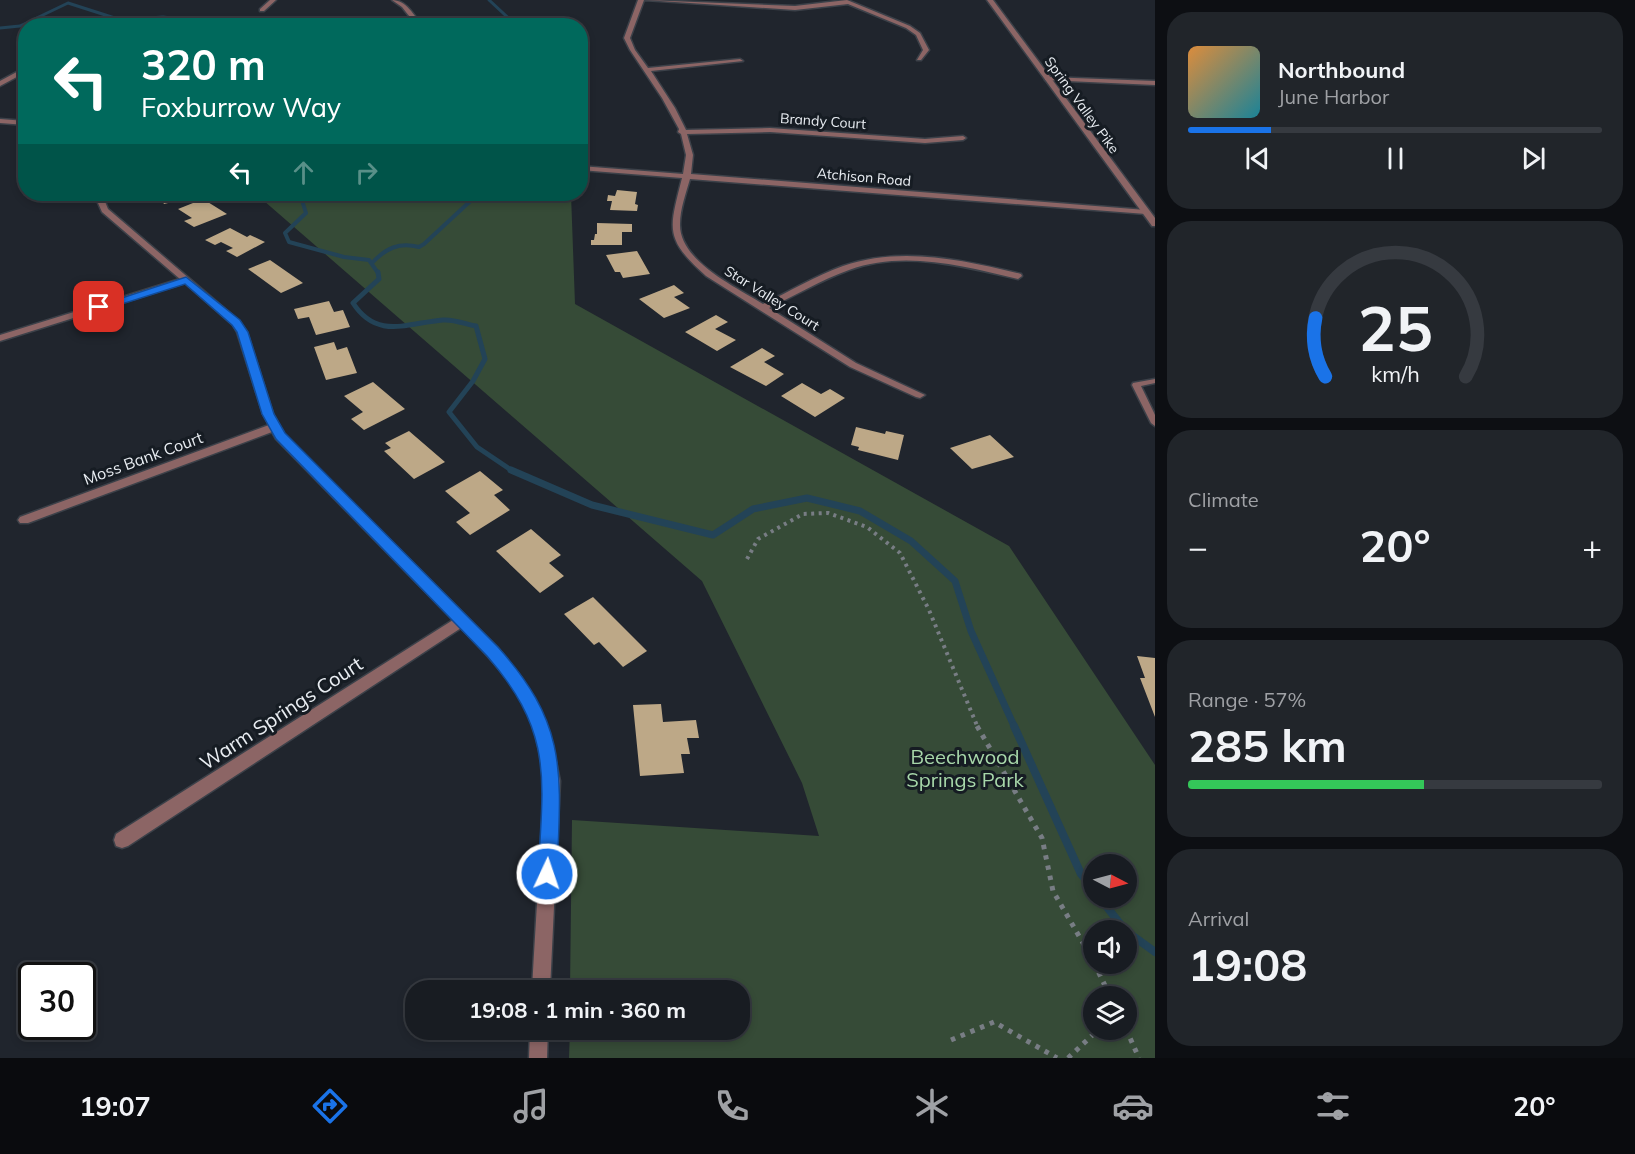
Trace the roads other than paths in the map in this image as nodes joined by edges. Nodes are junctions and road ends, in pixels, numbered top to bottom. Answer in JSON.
{"nodes":[{"id":1,"x":273,"y":0,"type":"edge"},
{"id":2,"x":395,"y":0,"type":"edge"},
{"id":3,"x":641,"y":0,"type":"edge"},
{"id":4,"x":648,"y":0,"type":"edge"},
{"id":5,"x":990,"y":0,"type":"edge"},
{"id":6,"x":845,"y":2,"type":"edge"},
{"id":7,"x":262,"y":10,"type":"dead end"},
{"id":8,"x":414,"y":18,"type":"edge"},
{"id":9,"x":919,"y":59,"type":"dead end"},
{"id":10,"x":740,"y":61,"type":"dead end"},
{"id":11,"x":646,"y":70,"type":"junction"},
{"id":12,"x":18,"y":74,"type":"edge"},
{"id":13,"x":1047,"y":79,"type":"junction"},
{"id":14,"x":1155,"y":83,"type":"edge"},
{"id":15,"x":0,"y":84,"type":"edge"},
{"id":16,"x":0,"y":121,"type":"edge"},
{"id":17,"x":18,"y":122,"type":"edge"},
{"id":18,"x":681,"y":132,"type":"junction"},
{"id":19,"x":963,"y":138,"type":"dead end"},
{"id":20,"x":588,"y":169,"type":"edge"},
{"id":21,"x":687,"y":176,"type":"junction"},
{"id":22,"x":101,"y":201,"type":"edge"},
{"id":23,"x":1146,"y":212,"type":"junction"},
{"id":24,"x":1155,"y":224,"type":"edge"},
{"id":25,"x":1018,"y":276,"type":"dead end"},
{"id":26,"x":186,"y":280,"type":"junction"},
{"id":27,"x":762,"y":308,"type":"junction"},
{"id":28,"x":0,"y":338,"type":"edge"},
{"id":29,"x":1155,"y":381,"type":"edge"},
{"id":30,"x":920,"y":395,"type":"dead end"},
{"id":31,"x":1155,"y":423,"type":"edge"},
{"id":32,"x":274,"y":427,"type":"junction"},
{"id":33,"x":24,"y":520,"type":"dead end"},
{"id":34,"x":462,"y":621,"type":"junction"},
{"id":35,"x":122,"y":840,"type":"dead end"},
{"id":36,"x":542,"y":980,"type":"edge"},
{"id":37,"x":539,"y":1040,"type":"edge"},
{"id":38,"x":538,"y":1058,"type":"edge"}],
"edges":[{"from":1,"to":7,"type":"street"},
{"from":2,"to":8,"type":"street"},
{"from":3,"to":11,"type":"street","name":"Star Valley Court"},
{"from":4,"to":6,"type":"street"},
{"from":5,"to":13,"type":"street","name":"Spring Valley Pike"},
{"from":6,"to":9,"type":"street"},
{"from":10,"to":11,"type":"street"},
{"from":11,"to":18,"type":"street","name":"Star Valley Court"},
{"from":12,"to":15,"type":"street"},
{"from":13,"to":14,"type":"street"},
{"from":13,"to":23,"type":"street","name":"Spring Valley Pike"},
{"from":16,"to":17,"type":"street"},
{"from":18,"to":19,"type":"street","name":"Brandy Court"},
{"from":18,"to":21,"type":"street","name":"Star Valley Court"},
{"from":20,"to":21,"type":"street","name":"Atchison Road"},
{"from":21,"to":23,"type":"street","name":"Atchison Road"},
{"from":21,"to":27,"type":"street","name":"Star Valley Court"},
{"from":22,"to":26,"type":"street"},
{"from":23,"to":24,"type":"street","name":"Spring Valley Pike"},
{"from":25,"to":27,"type":"street"},
{"from":26,"to":28,"type":"street"},
{"from":26,"to":32,"type":"street"},
{"from":27,"to":30,"type":"street","name":"Star Valley Court"},
{"from":29,"to":31,"type":"lane"},
{"from":32,"to":33,"type":"street","name":"Moss Bank Court"},
{"from":32,"to":34,"type":"street"},
{"from":34,"to":35,"type":"street","name":"Warm Springs Court"},
{"from":34,"to":36,"type":"street"},
{"from":37,"to":38,"type":"street"}]}
